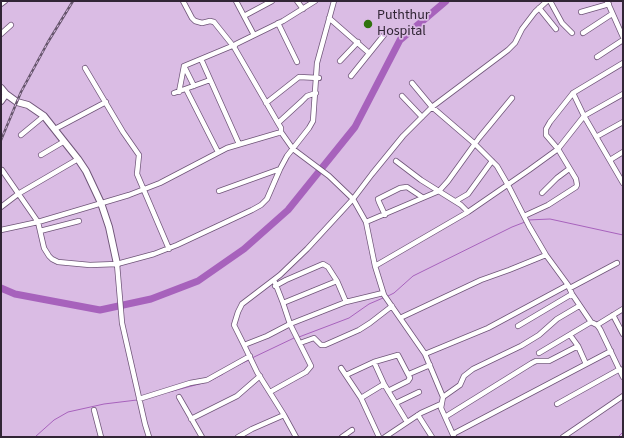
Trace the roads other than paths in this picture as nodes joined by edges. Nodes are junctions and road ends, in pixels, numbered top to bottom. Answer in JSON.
{"nodes":[{"id":1,"x":5,"y":1,"type":"edge"},
{"id":2,"x":182,"y":1,"type":"edge"},
{"id":3,"x":236,"y":1,"type":"edge"},
{"id":4,"x":272,"y":1,"type":"edge"},
{"id":5,"x":297,"y":1,"type":"edge"},
{"id":6,"x":315,"y":1,"type":"edge"},
{"id":7,"x":334,"y":1,"type":"edge"},
{"id":8,"x":547,"y":1,"type":"edge"},
{"id":9,"x":550,"y":1,"type":"edge"},
{"id":10,"x":608,"y":2,"type":"edge"},
{"id":11,"x":1,"y":4,"type":"edge"},
{"id":12,"x":539,"y":8,"type":"junction"},
{"id":13,"x":303,"y":9,"type":"junction"},
{"id":14,"x":581,"y":12,"type":"dead end"},
{"id":15,"x":612,"y":14,"type":"junction"},
{"id":16,"x":244,"y":16,"type":"junction"},
{"id":17,"x":329,"y":18,"type":"junction"},
{"id":18,"x":278,"y":23,"type":"junction"},
{"id":19,"x":11,"y":25,"type":"dead end"},
{"id":20,"x":556,"y":28,"type":"dead end"},
{"id":21,"x":572,"y":33,"type":"dead end"},
{"id":22,"x":582,"y":33,"type":"dead end"},
{"id":23,"x":1,"y":34,"type":"edge"},
{"id":24,"x":254,"y":35,"type":"junction"},
{"id":25,"x":384,"y":35,"type":"dead end"},
{"id":26,"x":623,"y":37,"type":"edge"},
{"id":27,"x":623,"y":40,"type":"edge"},
{"id":28,"x":358,"y":42,"type":"junction"},
{"id":29,"x":233,"y":47,"type":"junction"},
{"id":30,"x":369,"y":53,"type":"junction"},
{"id":31,"x":597,"y":57,"type":"dead end"},
{"id":32,"x":201,"y":59,"type":"junction"},
{"id":33,"x":297,"y":62,"type":"dead end"},
{"id":34,"x":340,"y":62,"type":"dead end"},
{"id":35,"x":623,"y":63,"type":"edge"},
{"id":36,"x":184,"y":66,"type":"junction"},
{"id":37,"x":85,"y":68,"type":"dead end"},
{"id":38,"x":351,"y":76,"type":"dead end"},
{"id":39,"x":318,"y":78,"type":"junction"},
{"id":40,"x":210,"y":80,"type":"junction"},
{"id":41,"x":412,"y":83,"type":"dead end"},
{"id":42,"x":194,"y":86,"type":"junction"},
{"id":43,"x":1,"y":88,"type":"edge"},
{"id":44,"x":186,"y":89,"type":"junction"},
{"id":45,"x":316,"y":93,"type":"junction"},
{"id":46,"x":573,"y":93,"type":"junction"},
{"id":47,"x":6,"y":94,"type":"junction"},
{"id":48,"x":623,"y":94,"type":"edge"},
{"id":49,"x":402,"y":96,"type":"dead end"},
{"id":50,"x":512,"y":98,"type":"dead end"},
{"id":51,"x":1,"y":101,"type":"edge"},
{"id":52,"x":106,"y":102,"type":"junction"},
{"id":53,"x":266,"y":103,"type":"junction"},
{"id":54,"x":432,"y":107,"type":"junction"},
{"id":55,"x":44,"y":116,"type":"junction"},
{"id":56,"x":584,"y":116,"type":"junction"},
{"id":57,"x":422,"y":117,"type":"junction"},
{"id":58,"x":623,"y":122,"type":"edge"},
{"id":59,"x":278,"y":123,"type":"junction"},
{"id":60,"x":55,"y":129,"type":"junction"},
{"id":61,"x":281,"y":132,"type":"junction"},
{"id":62,"x":21,"y":135,"type":"dead end"},
{"id":63,"x":596,"y":137,"type":"junction"},
{"id":64,"x":63,"y":142,"type":"junction"},
{"id":65,"x":239,"y":144,"type":"junction"},
{"id":66,"x":475,"y":144,"type":"junction"},
{"id":67,"x":558,"y":149,"type":"junction"},
{"id":68,"x":293,"y":150,"type":"junction"},
{"id":69,"x":218,"y":152,"type":"junction"},
{"id":70,"x":623,"y":152,"type":"edge"},
{"id":71,"x":41,"y":155,"type":"dead end"},
{"id":72,"x":78,"y":159,"type":"junction"},
{"id":73,"x":610,"y":160,"type":"junction"},
{"id":74,"x":396,"y":161,"type":"dead end"},
{"id":75,"x":492,"y":161,"type":"junction"},
{"id":76,"x":280,"y":169,"type":"junction"},
{"id":77,"x":569,"y":169,"type":"junction"},
{"id":78,"x":2,"y":170,"type":"edge"},
{"id":79,"x":623,"y":183,"type":"edge"},
{"id":80,"x":508,"y":184,"type":"junction"},
{"id":81,"x":143,"y":190,"type":"junction"},
{"id":82,"x":219,"y":191,"type":"dead end"},
{"id":83,"x":439,"y":191,"type":"junction"},
{"id":84,"x":542,"y":193,"type":"dead end"},
{"id":85,"x":18,"y":194,"type":"junction"},
{"id":86,"x":422,"y":198,"type":"junction"},
{"id":87,"x":353,"y":199,"type":"junction"},
{"id":88,"x":456,"y":202,"type":"junction"},
{"id":89,"x":101,"y":203,"type":"junction"},
{"id":90,"x":1,"y":207,"type":"edge"},
{"id":91,"x":468,"y":212,"type":"junction"},
{"id":92,"x":385,"y":215,"type":"junction"},
{"id":93,"x":524,"y":217,"type":"junction"},
{"id":94,"x":79,"y":221,"type":"dead end"},
{"id":95,"x":38,"y":222,"type":"junction"},
{"id":96,"x":366,"y":222,"type":"junction"},
{"id":97,"x":1,"y":230,"type":"edge"},
{"id":98,"x":40,"y":231,"type":"junction"},
{"id":99,"x":169,"y":249,"type":"junction"},
{"id":100,"x":546,"y":255,"type":"junction"},
{"id":101,"x":618,"y":263,"type":"dead end"},
{"id":102,"x":117,"y":264,"type":"junction"},
{"id":103,"x":375,"y":266,"type":"junction"},
{"id":104,"x":337,"y":281,"type":"junction"},
{"id":105,"x":274,"y":283,"type":"junction"},
{"id":106,"x":569,"y":286,"type":"junction"},
{"id":107,"x":384,"y":294,"type":"junction"},
{"id":108,"x":572,"y":294,"type":"junction"},
{"id":109,"x":346,"y":302,"type":"junction"},
{"id":110,"x":283,"y":303,"type":"junction"},
{"id":111,"x":391,"y":304,"type":"junction"},
{"id":112,"x":579,"y":306,"type":"junction"},
{"id":113,"x":623,"y":309,"type":"edge"},
{"id":114,"x":613,"y":315,"type":"junction"},
{"id":115,"x":400,"y":318,"type":"junction"},
{"id":116,"x":591,"y":322,"type":"junction"},
{"id":117,"x":290,"y":324,"type":"junction"},
{"id":118,"x":597,"y":325,"type":"junction"},
{"id":119,"x":518,"y":326,"type":"dead end"},
{"id":120,"x":623,"y":334,"type":"edge"},
{"id":121,"x":570,"y":335,"type":"junction"},
{"id":122,"x":300,"y":342,"type":"junction"},
{"id":123,"x":244,"y":345,"type":"junction"},
{"id":124,"x":578,"y":346,"type":"junction"},
{"id":125,"x":611,"y":351,"type":"junction"},
{"id":126,"x":539,"y":353,"type":"dead end"},
{"id":127,"x":425,"y":354,"type":"junction"},
{"id":128,"x":249,"y":355,"type":"junction"},
{"id":129,"x":374,"y":362,"type":"junction"},
{"id":130,"x":586,"y":364,"type":"junction"},
{"id":131,"x":430,"y":365,"type":"junction"},
{"id":132,"x":342,"y":368,"type":"dead end"},
{"id":133,"x":620,"y":369,"type":"junction"},
{"id":134,"x":409,"y":374,"type":"junction"},
{"id":135,"x":346,"y":375,"type":"junction"},
{"id":136,"x":260,"y":376,"type":"junction"},
{"id":137,"x":623,"y":377,"type":"edge"},
{"id":138,"x":384,"y":384,"type":"junction"},
{"id":139,"x":388,"y":391,"type":"junction"},
{"id":140,"x":270,"y":392,"type":"junction"},
{"id":141,"x":419,"y":392,"type":"dead end"},
{"id":142,"x":139,"y":396,"type":"junction"},
{"id":143,"x":623,"y":396,"type":"edge"},
{"id":144,"x":178,"y":397,"type":"dead end"},
{"id":145,"x":443,"y":397,"type":"junction"},
{"id":146,"x":361,"y":398,"type":"junction"},
{"id":147,"x":396,"y":403,"type":"junction"},
{"id":148,"x":441,"y":404,"type":"junction"},
{"id":149,"x":557,"y":404,"type":"dead end"},
{"id":150,"x":94,"y":410,"type":"dead end"},
{"id":151,"x":284,"y":415,"type":"junction"},
{"id":152,"x":418,"y":415,"type":"junction"},
{"id":153,"x":445,"y":417,"type":"junction"},
{"id":154,"x":191,"y":419,"type":"junction"},
{"id":155,"x":407,"y":422,"type":"junction"},
{"id":156,"x":352,"y":430,"type":"dead end"},
{"id":157,"x":454,"y":435,"type":"edge"},
{"id":158,"x":101,"y":437,"type":"edge"},
{"id":159,"x":150,"y":437,"type":"edge"},
{"id":160,"x":202,"y":437,"type":"edge"},
{"id":161,"x":238,"y":437,"type":"edge"},
{"id":162,"x":296,"y":437,"type":"edge"},
{"id":163,"x":342,"y":437,"type":"edge"},
{"id":164,"x":379,"y":437,"type":"edge"},
{"id":165,"x":385,"y":437,"type":"edge"},
{"id":166,"x":432,"y":437,"type":"edge"},
{"id":167,"x":563,"y":437,"type":"edge"}],
"edges":[{"from":1,"to":11,"type":"street"},
{"from":2,"to":29,"type":"street"},
{"from":3,"to":16,"type":"street"},
{"from":4,"to":16,"type":"street"},
{"from":5,"to":13,"type":"street"},
{"from":6,"to":13,"type":"street"},
{"from":7,"to":17,"type":"street"},
{"from":8,"to":12,"type":"street"},
{"from":9,"to":21,"type":"street"},
{"from":10,"to":14,"type":"street"},
{"from":10,"to":15,"type":"street"},
{"from":12,"to":20,"type":"street"},
{"from":12,"to":54,"type":"street"},
{"from":13,"to":18,"type":"street"},
{"from":15,"to":22,"type":"street"},
{"from":15,"to":26,"type":"street"},
{"from":16,"to":24,"type":"street"},
{"from":17,"to":28,"type":"street"},
{"from":17,"to":39,"type":"street"},
{"from":18,"to":24,"type":"street"},
{"from":18,"to":33,"type":"street"},
{"from":19,"to":23,"type":"street"},
{"from":24,"to":29,"type":"street"},
{"from":25,"to":30,"type":"street"},
{"from":27,"to":31,"type":"street"},
{"from":28,"to":30,"type":"street"},
{"from":28,"to":34,"type":"street"},
{"from":29,"to":32,"type":"street"},
{"from":29,"to":53,"type":"street"},
{"from":30,"to":38,"type":"street"},
{"from":32,"to":36,"type":"street"},
{"from":32,"to":40,"type":"street"},
{"from":35,"to":46,"type":"street"},
{"from":36,"to":42,"type":"street"},
{"from":36,"to":44,"type":"street"},
{"from":37,"to":52,"type":"street"},
{"from":39,"to":45,"type":"street"},
{"from":39,"to":53,"type":"street"},
{"from":40,"to":42,"type":"street"},
{"from":40,"to":65,"type":"street"},
{"from":41,"to":54,"type":"street"},
{"from":42,"to":44,"type":"street"},
{"from":43,"to":47,"type":"main road"},
{"from":44,"to":69,"type":"street"},
{"from":45,"to":59,"type":"street"},
{"from":45,"to":68,"type":"street"},
{"from":46,"to":56,"type":"street"},
{"from":46,"to":67,"type":"street"},
{"from":47,"to":51,"type":"main road"},
{"from":47,"to":55,"type":"main road"},
{"from":48,"to":56,"type":"street"},
{"from":49,"to":57,"type":"street"},
{"from":50,"to":66,"type":"street"},
{"from":52,"to":60,"type":"street"},
{"from":52,"to":81,"type":"street"},
{"from":53,"to":59,"type":"street"},
{"from":54,"to":57,"type":"street"},
{"from":54,"to":66,"type":"street"},
{"from":55,"to":60,"type":"main road"},
{"from":55,"to":62,"type":"street"},
{"from":56,"to":63,"type":"street"},
{"from":56,"to":67,"type":"street"},
{"from":57,"to":87,"type":"street"},
{"from":58,"to":63,"type":"street"},
{"from":59,"to":61,"type":"street"},
{"from":60,"to":64,"type":"main road"},
{"from":61,"to":65,"type":"street"},
{"from":61,"to":68,"type":"street"},
{"from":63,"to":73,"type":"street"},
{"from":64,"to":71,"type":"street"},
{"from":64,"to":72,"type":"main road"},
{"from":65,"to":69,"type":"street"},
{"from":66,"to":75,"type":"street"},
{"from":66,"to":83,"type":"street"},
{"from":67,"to":77,"type":"street"},
{"from":67,"to":80,"type":"street"},
{"from":68,"to":76,"type":"street"},
{"from":68,"to":87,"type":"street"},
{"from":69,"to":81,"type":"street"},
{"from":70,"to":73,"type":"street"},
{"from":72,"to":85,"type":"street"},
{"from":72,"to":89,"type":"main road"},
{"from":73,"to":79,"type":"street"},
{"from":74,"to":83,"type":"street"},
{"from":75,"to":80,"type":"street"},
{"from":75,"to":88,"type":"street"},
{"from":76,"to":82,"type":"street"},
{"from":76,"to":99,"type":"street"},
{"from":77,"to":84,"type":"street"},
{"from":77,"to":93,"type":"street"},
{"from":78,"to":85,"type":"street"},
{"from":80,"to":91,"type":"street"},
{"from":80,"to":93,"type":"street"},
{"from":81,"to":89,"type":"street"},
{"from":81,"to":99,"type":"street"},
{"from":83,"to":86,"type":"street"},
{"from":83,"to":88,"type":"street"},
{"from":85,"to":90,"type":"street"},
{"from":85,"to":95,"type":"street"},
{"from":86,"to":92,"type":"street"},
{"from":86,"to":92,"type":"street"},
{"from":87,"to":96,"type":"street"},
{"from":87,"to":105,"type":"street"},
{"from":88,"to":91,"type":"street"},
{"from":89,"to":95,"type":"street"},
{"from":89,"to":102,"type":"main road"},
{"from":91,"to":103,"type":"street"},
{"from":92,"to":96,"type":"street"},
{"from":93,"to":100,"type":"street"},
{"from":94,"to":98,"type":"street"},
{"from":95,"to":97,"type":"street"},
{"from":95,"to":98,"type":"street"},
{"from":96,"to":103,"type":"street"},
{"from":98,"to":102,"type":"street"},
{"from":99,"to":102,"type":"street"},
{"from":100,"to":106,"type":"street"},
{"from":100,"to":115,"type":"street"},
{"from":101,"to":106,"type":"street"},
{"from":102,"to":142,"type":"street"},
{"from":103,"to":107,"type":"street"},
{"from":104,"to":105,"type":"street"},
{"from":104,"to":109,"type":"street"},
{"from":104,"to":110,"type":"street"},
{"from":105,"to":110,"type":"street"},
{"from":105,"to":123,"type":"street"},
{"from":106,"to":108,"type":"street"},
{"from":106,"to":127,"type":"street"},
{"from":107,"to":109,"type":"street"},
{"from":107,"to":111,"type":"street"},
{"from":108,"to":112,"type":"street"},
{"from":108,"to":119,"type":"street"},
{"from":109,"to":117,"type":"street"},
{"from":110,"to":117,"type":"street"},
{"from":111,"to":115,"type":"street"},
{"from":111,"to":122,"type":"street"},
{"from":112,"to":116,"type":"street"},
{"from":112,"to":145,"type":"street"},
{"from":113,"to":114,"type":"street"},
{"from":114,"to":118,"type":"street"},
{"from":114,"to":120,"type":"street"},
{"from":115,"to":127,"type":"street"},
{"from":116,"to":118,"type":"street"},
{"from":116,"to":121,"type":"street"},
{"from":117,"to":122,"type":"street"},
{"from":117,"to":123,"type":"street"},
{"from":118,"to":125,"type":"street"},
{"from":121,"to":124,"type":"street"},
{"from":121,"to":126,"type":"street"},
{"from":122,"to":140,"type":"street"},
{"from":123,"to":128,"type":"street"},
{"from":124,"to":130,"type":"street"},
{"from":124,"to":153,"type":"street"},
{"from":125,"to":130,"type":"street"},
{"from":125,"to":133,"type":"street"},
{"from":127,"to":131,"type":"street"},
{"from":128,"to":136,"type":"street"},
{"from":128,"to":142,"type":"street"},
{"from":129,"to":134,"type":"street"},
{"from":129,"to":135,"type":"street"},
{"from":129,"to":138,"type":"street"},
{"from":130,"to":157,"type":"street"},
{"from":131,"to":134,"type":"street"},
{"from":131,"to":145,"type":"street"},
{"from":132,"to":135,"type":"street"},
{"from":133,"to":137,"type":"street"},
{"from":133,"to":149,"type":"street"},
{"from":134,"to":139,"type":"street"},
{"from":135,"to":146,"type":"street"},
{"from":136,"to":140,"type":"street"},
{"from":136,"to":154,"type":"street"},
{"from":138,"to":139,"type":"street"},
{"from":138,"to":146,"type":"street"},
{"from":139,"to":147,"type":"street"},
{"from":140,"to":151,"type":"street"},
{"from":141,"to":147,"type":"street"},
{"from":142,"to":159,"type":"street"},
{"from":143,"to":167,"type":"street"},
{"from":144,"to":154,"type":"street"},
{"from":145,"to":148,"type":"street"},
{"from":146,"to":164,"type":"street"},
{"from":147,"to":155,"type":"street"},
{"from":148,"to":152,"type":"street"},
{"from":148,"to":153,"type":"street"},
{"from":150,"to":158,"type":"street"},
{"from":151,"to":161,"type":"street"},
{"from":151,"to":162,"type":"street"},
{"from":152,"to":155,"type":"street"},
{"from":152,"to":166,"type":"street"},
{"from":153,"to":157,"type":"street"},
{"from":154,"to":160,"type":"street"},
{"from":155,"to":165,"type":"street"},
{"from":156,"to":163,"type":"street"}]}
